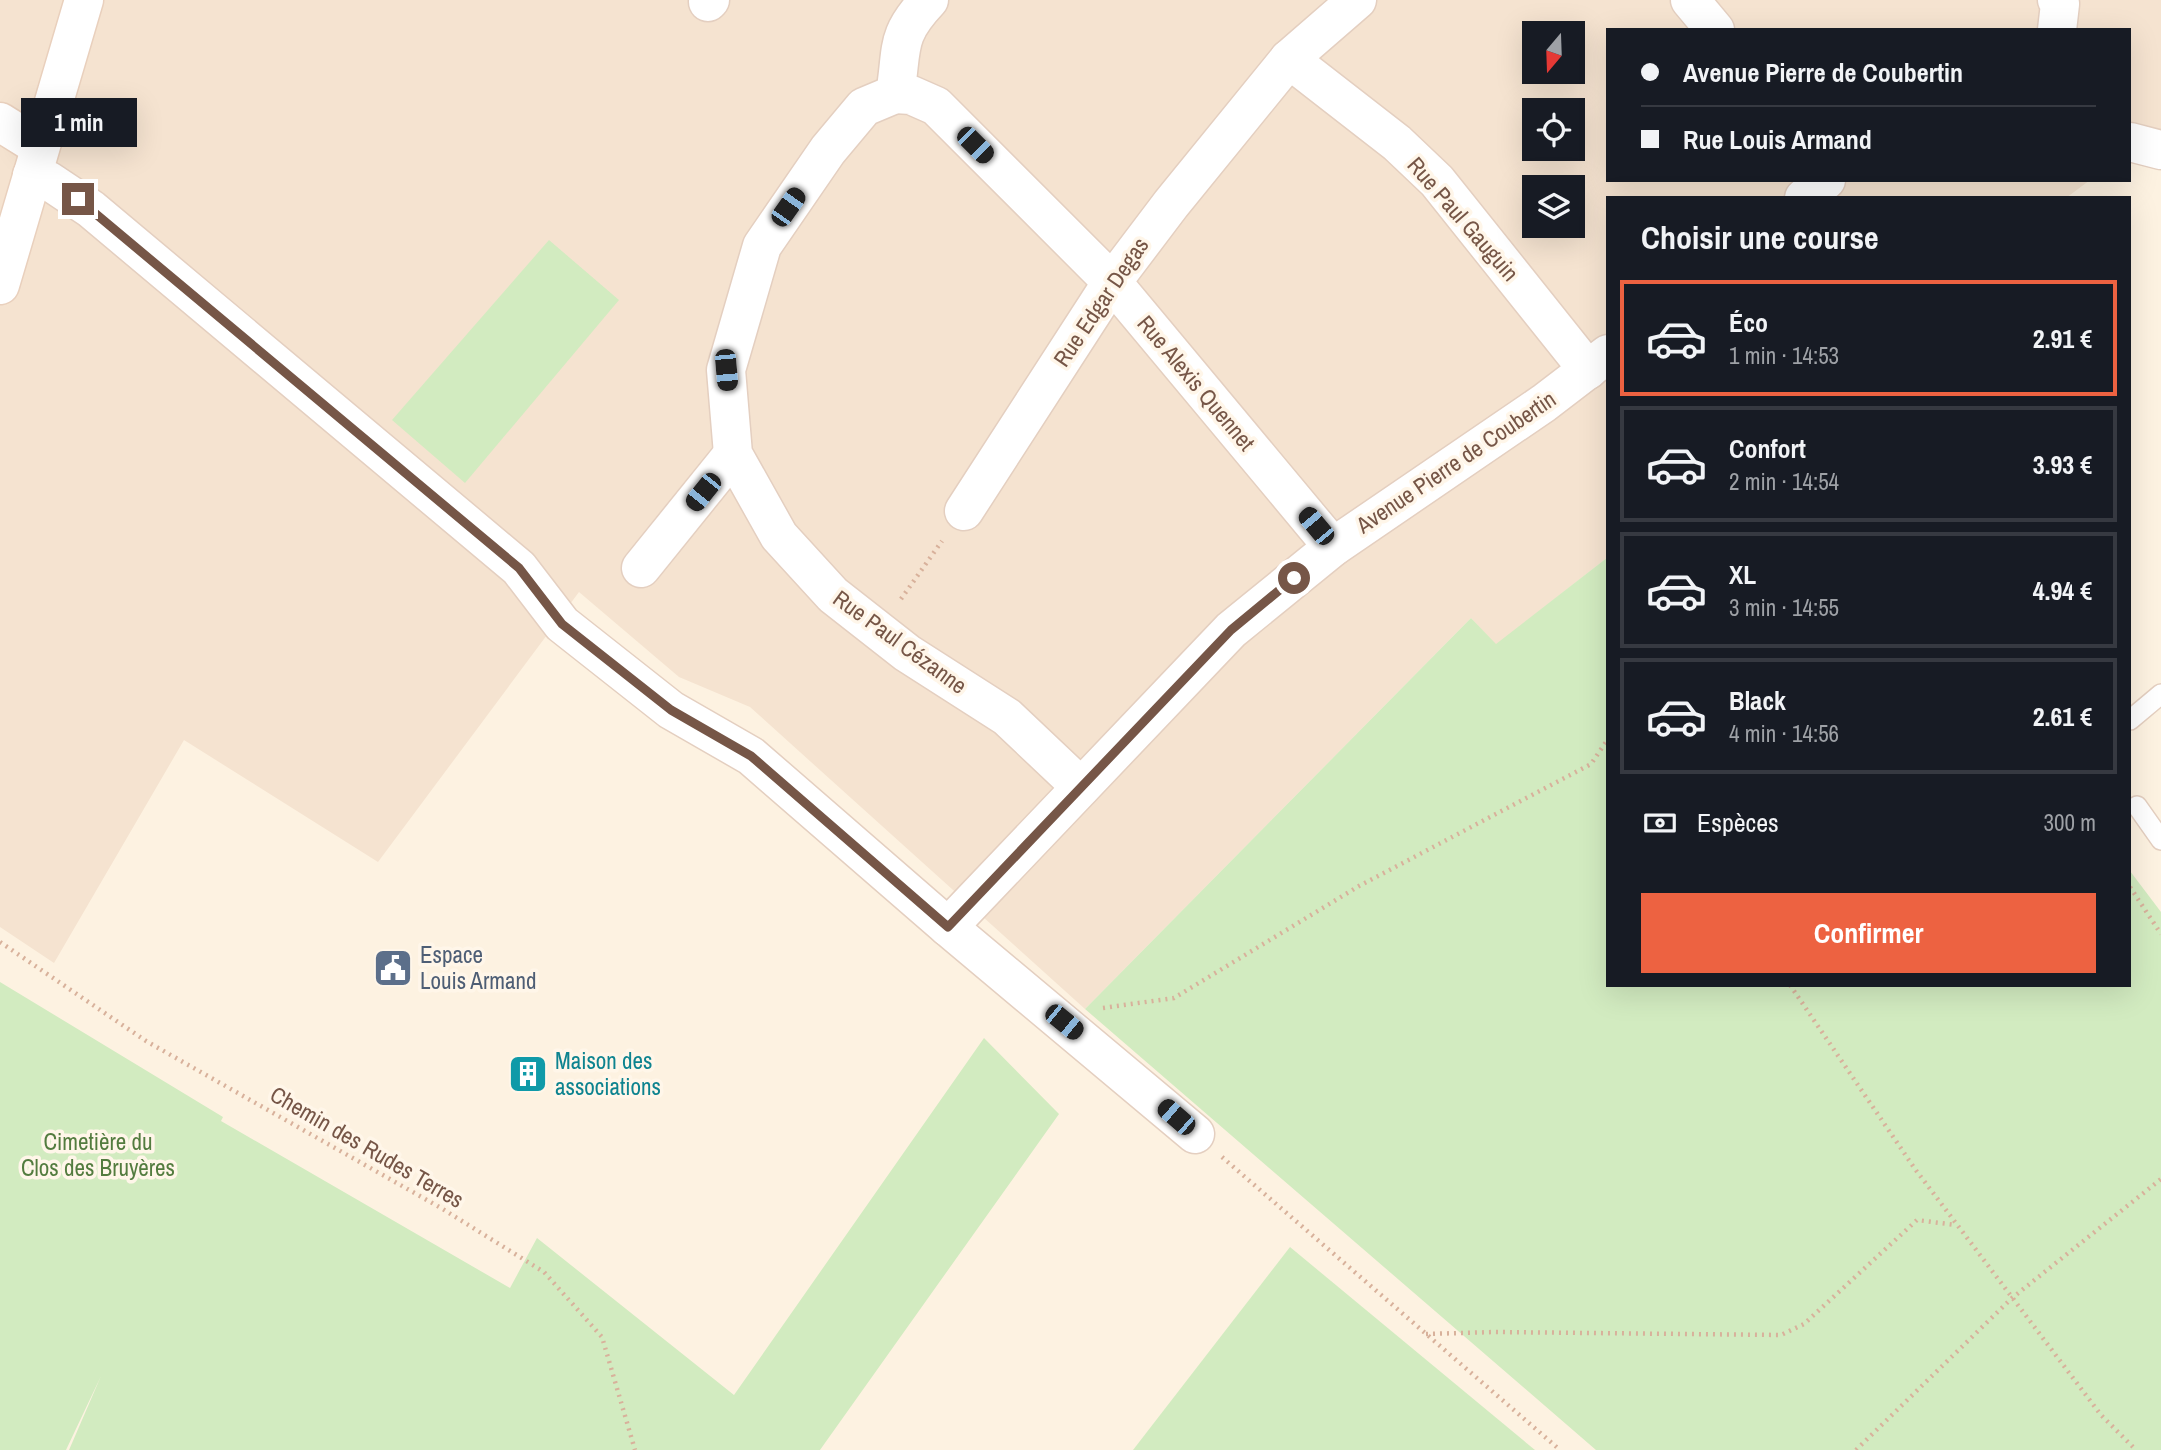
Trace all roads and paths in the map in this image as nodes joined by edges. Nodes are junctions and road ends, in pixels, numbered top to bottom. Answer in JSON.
{"nodes":[{"id":1,"x":84,"y":0,"type":"edge"},
{"id":2,"x":1357,"y":0,"type":"edge"},
{"id":3,"x":1690,"y":0,"type":"edge"},
{"id":4,"x":2057,"y":0,"type":"edge"},
{"id":5,"x":911,"y":7,"type":"edge"},
{"id":6,"x":1713,"y":28,"type":"edge"},
{"id":7,"x":2057,"y":28,"type":"edge"},
{"id":8,"x":1289,"y":59,"type":"junction"},
{"id":9,"x":895,"y":94,"type":"junction"},
{"id":10,"x":0,"y":122,"type":"edge"},
{"id":11,"x":2131,"y":142,"type":"edge"},
{"id":12,"x":2161,"y":150,"type":"edge"},
{"id":13,"x":36,"y":161,"type":"junction"},
{"id":14,"x":1824,"y":182,"type":"edge"},
{"id":15,"x":1806,"y":196,"type":"edge"},
{"id":16,"x":1,"y":278,"type":"edge"},
{"id":17,"x":1112,"y":282,"type":"junction"},
{"id":18,"x":1598,"y":362,"type":"edge"},
{"id":19,"x":733,"y":454,"type":"junction"},
{"id":20,"x":964,"y":512,"type":"joint"},
{"id":21,"x":1333,"y":547,"type":"junction"},
{"id":22,"x":641,"y":568,"type":"dead end"},
{"id":23,"x":877,"y":631,"type":"junction"},
{"id":24,"x":2161,"y":694,"type":"edge"},
{"id":25,"x":2131,"y":719,"type":"edge"},
{"id":26,"x":1606,"y":742,"type":"edge"},
{"id":27,"x":1081,"y":788,"type":"junction"},
{"id":28,"x":2137,"y":806,"type":"dead end"},
{"id":29,"x":2161,"y":840,"type":"edge"},
{"id":30,"x":2131,"y":889,"type":"edge"},
{"id":31,"x":948,"y":927,"type":"junction"},
{"id":32,"x":2161,"y":934,"type":"edge"},
{"id":33,"x":0,"y":942,"type":"edge"},
{"id":34,"x":1791,"y":987,"type":"edge"},
{"id":35,"x":1064,"y":1022,"type":"junction"},
{"id":36,"x":1195,"y":1134,"type":"joint"},
{"id":37,"x":2161,"y":1179,"type":"edge"},
{"id":38,"x":1957,"y":1225,"type":"junction"},
{"id":39,"x":2012,"y":1298,"type":"junction"},
{"id":40,"x":1426,"y":1334,"type":"junction"},
{"id":41,"x":635,"y":1450,"type":"edge"},
{"id":42,"x":1560,"y":1450,"type":"edge"},
{"id":43,"x":1856,"y":1450,"type":"edge"},
{"id":44,"x":2136,"y":1450,"type":"edge"}],
"edges":[{"from":1,"to":13,"type":"street"},
{"from":2,"to":8,"type":"street","name":"Rue Edgar Degas"},
{"from":3,"to":6,"type":"street"},
{"from":4,"to":7,"type":"street"},
{"from":5,"to":9,"type":"street"},
{"from":8,"to":17,"type":"street","name":"Rue Edgar Degas"},
{"from":8,"to":18,"type":"street","name":"Rue Paul Gauguin"},
{"from":9,"to":17,"type":"street","name":"Rue Alexis Quennet"},
{"from":9,"to":19,"type":"street","name":"Rue Paul Cézanne"},
{"from":10,"to":13,"type":"street"},
{"from":11,"to":12,"type":"street"},
{"from":13,"to":16,"type":"street"},
{"from":13,"to":31,"type":"street"},
{"from":14,"to":15,"type":"street"},
{"from":17,"to":20,"type":"street","name":"Rue Edgar Degas"},
{"from":17,"to":21,"type":"street","name":"Rue Alexis Quennet"},
{"from":18,"to":21,"type":"street","name":"Avenue Pierre de Coubertin"},
{"from":19,"to":22,"type":"street"},
{"from":19,"to":23,"type":"street","name":"Rue Paul Cézanne"},
{"from":20,"to":23,"type":"path"},
{"from":21,"to":27,"type":"street","name":"Avenue Pierre de Coubertin"},
{"from":23,"to":27,"type":"street","name":"Rue Paul Cézanne"},
{"from":24,"to":25,"type":"lane"},
{"from":26,"to":35,"type":"path"},
{"from":27,"to":31,"type":"street","name":"Avenue Pierre de Coubertin"},
{"from":28,"to":29,"type":"lane"},
{"from":30,"to":32,"type":"path"},
{"from":31,"to":35,"type":"street"},
{"from":33,"to":41,"type":"path","name":"Chemin des Rudes Terres"},
{"from":34,"to":38,"type":"path"},
{"from":35,"to":36,"type":"street"},
{"from":36,"to":40,"type":"path"},
{"from":37,"to":39,"type":"path"},
{"from":38,"to":39,"type":"path"},
{"from":38,"to":40,"type":"path"},
{"from":39,"to":43,"type":"path"},
{"from":39,"to":44,"type":"path"},
{"from":40,"to":42,"type":"path"}]}
